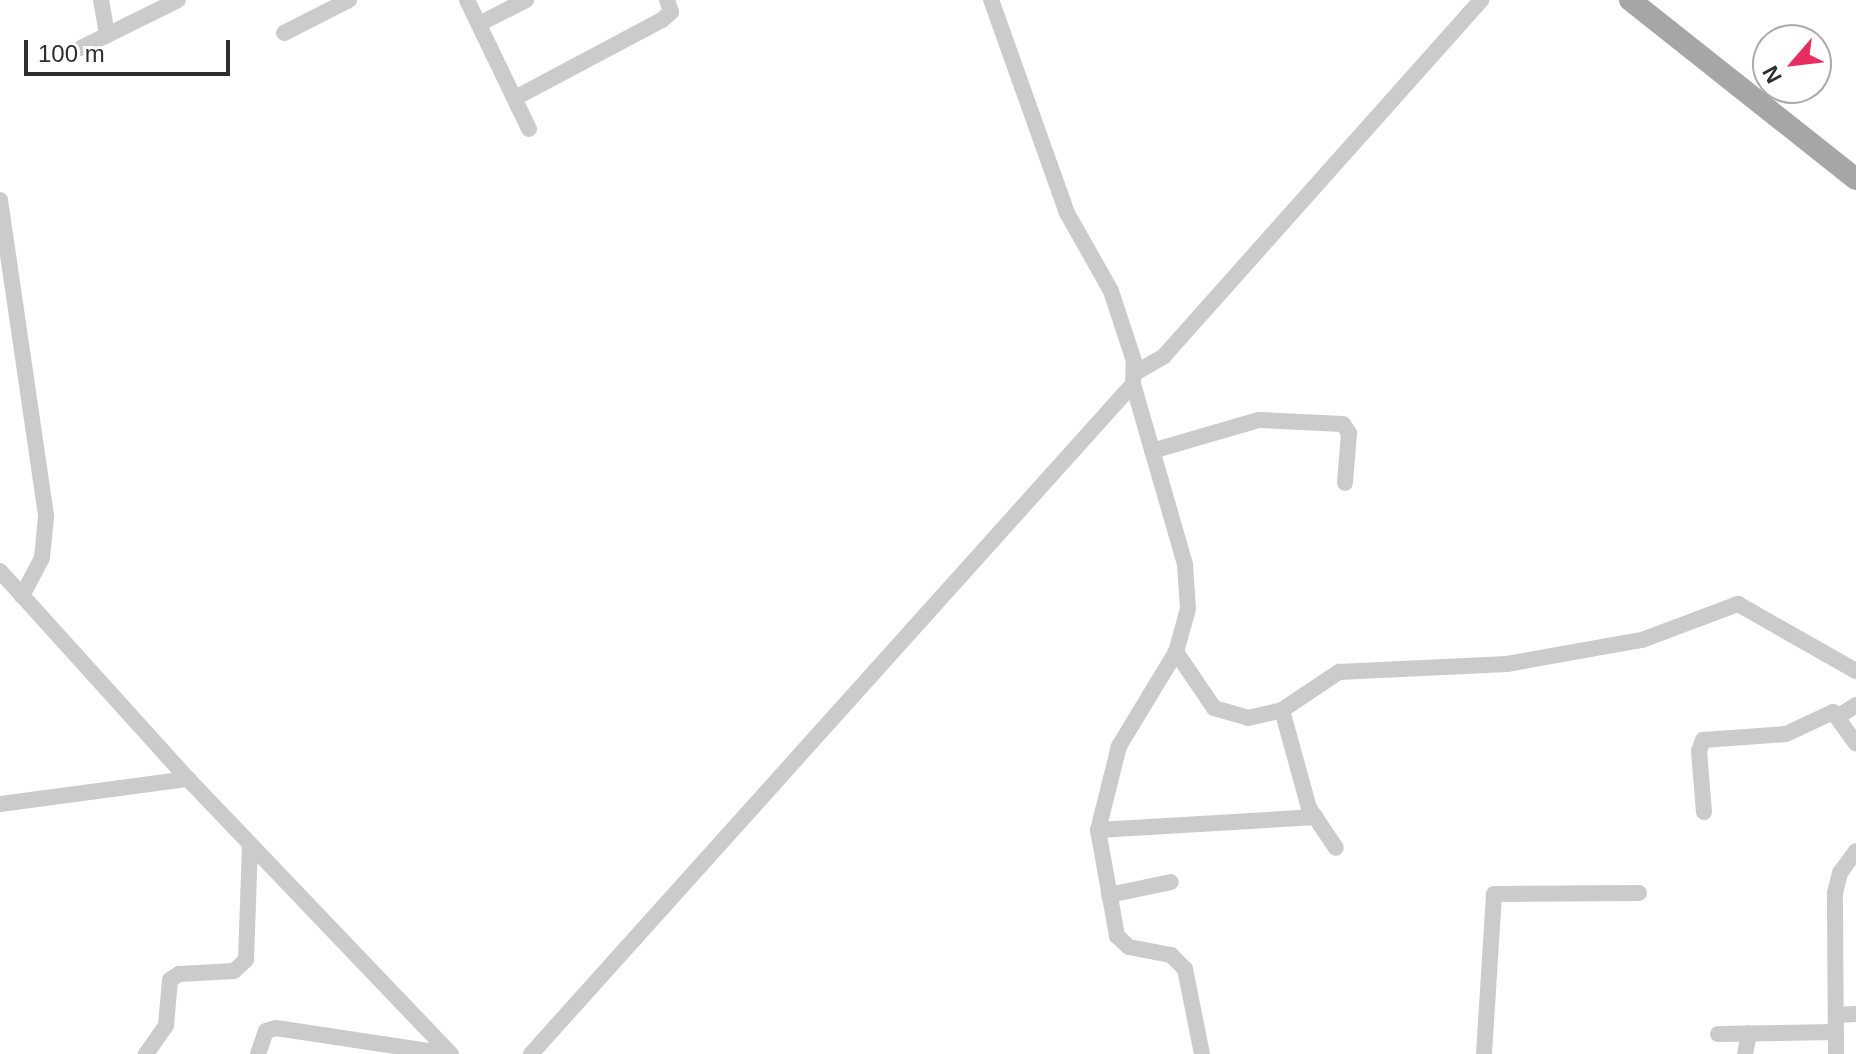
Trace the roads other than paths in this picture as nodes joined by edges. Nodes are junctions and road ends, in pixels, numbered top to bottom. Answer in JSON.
{"nodes":[{"id":1,"x":101,"y":0,"type":"edge"},
{"id":2,"x":178,"y":0,"type":"edge"},
{"id":3,"x":349,"y":0,"type":"edge"},
{"id":4,"x":467,"y":0,"type":"edge"},
{"id":5,"x":526,"y":0,"type":"edge"},
{"id":6,"x":667,"y":0,"type":"edge"},
{"id":7,"x":991,"y":0,"type":"edge"},
{"id":8,"x":1481,"y":0,"type":"edge"},
{"id":9,"x":1630,"y":0,"type":"edge"},
{"id":10,"x":479,"y":24,"type":"junction"},
{"id":11,"x":284,"y":33,"type":"dead end"},
{"id":12,"x":107,"y":35,"type":"junction"},
{"id":13,"x":81,"y":48,"type":"dead end"},
{"id":14,"x":515,"y":98,"type":"junction"},
{"id":15,"x":529,"y":129,"type":"dead end"},
{"id":16,"x":1856,"y":179,"type":"edge"},
{"id":17,"x":0,"y":200,"type":"edge"},
{"id":18,"x":1134,"y":378,"type":"junction"},
{"id":19,"x":1152,"y":451,"type":"junction"},
{"id":20,"x":1345,"y":483,"type":"dead end"},
{"id":21,"x":0,"y":571,"type":"edge"},
{"id":22,"x":22,"y":596,"type":"junction"},
{"id":23,"x":1176,"y":652,"type":"junction"},
{"id":24,"x":1856,"y":671,"type":"edge"},
{"id":25,"x":1856,"y":705,"type":"edge"},
{"id":26,"x":1282,"y":710,"type":"junction"},
{"id":27,"x":1839,"y":716,"type":"junction"},
{"id":28,"x":1856,"y":744,"type":"edge"},
{"id":29,"x":188,"y":779,"type":"junction"},
{"id":30,"x":0,"y":804,"type":"edge"},
{"id":31,"x":1704,"y":812,"type":"dead end"},
{"id":32,"x":1316,"y":817,"type":"junction"},
{"id":33,"x":1098,"y":830,"type":"junction"},
{"id":34,"x":250,"y":846,"type":"junction"},
{"id":35,"x":1336,"y":848,"type":"dead end"},
{"id":36,"x":1856,"y":851,"type":"edge"},
{"id":37,"x":1171,"y":882,"type":"dead end"},
{"id":38,"x":1639,"y":893,"type":"dead end"},
{"id":39,"x":1109,"y":895,"type":"junction"},
{"id":40,"x":1856,"y":1014,"type":"edge"},
{"id":41,"x":1836,"y":1023,"type":"junction"},
{"id":42,"x":1749,"y":1033,"type":"junction"},
{"id":43,"x":1718,"y":1034,"type":"dead end"},
{"id":44,"x":146,"y":1054,"type":"edge"},
{"id":45,"x":258,"y":1054,"type":"edge"},
{"id":46,"x":450,"y":1054,"type":"edge"},
{"id":47,"x":531,"y":1054,"type":"edge"},
{"id":48,"x":1202,"y":1054,"type":"edge"},
{"id":49,"x":1484,"y":1054,"type":"edge"},
{"id":50,"x":1745,"y":1054,"type":"edge"},
{"id":51,"x":1836,"y":1054,"type":"edge"}],
"edges":[{"from":1,"to":12,"type":"street"},
{"from":2,"to":12,"type":"street"},
{"from":3,"to":11,"type":"street"},
{"from":4,"to":10,"type":"street"},
{"from":5,"to":10,"type":"street"},
{"from":6,"to":14,"type":"street"},
{"from":7,"to":18,"type":"street"},
{"from":8,"to":18,"type":"street"},
{"from":9,"to":16,"type":"main road"},
{"from":10,"to":14,"type":"street"},
{"from":12,"to":13,"type":"street"},
{"from":14,"to":15,"type":"street"},
{"from":17,"to":22,"type":"street"},
{"from":18,"to":19,"type":"street"},
{"from":18,"to":47,"type":"street"},
{"from":19,"to":20,"type":"street"},
{"from":19,"to":23,"type":"street"},
{"from":21,"to":22,"type":"street"},
{"from":22,"to":29,"type":"street"},
{"from":23,"to":26,"type":"street"},
{"from":23,"to":33,"type":"street"},
{"from":24,"to":26,"type":"street"},
{"from":25,"to":27,"type":"street"},
{"from":26,"to":32,"type":"street"},
{"from":27,"to":28,"type":"street"},
{"from":27,"to":31,"type":"street"},
{"from":29,"to":30,"type":"street"},
{"from":29,"to":34,"type":"street"},
{"from":32,"to":33,"type":"street"},
{"from":32,"to":35,"type":"street"},
{"from":33,"to":39,"type":"street"},
{"from":34,"to":44,"type":"street"},
{"from":34,"to":46,"type":"street"},
{"from":36,"to":41,"type":"street"},
{"from":37,"to":39,"type":"street"},
{"from":38,"to":49,"type":"street"},
{"from":39,"to":48,"type":"street"},
{"from":40,"to":41,"type":"street"},
{"from":41,"to":42,"type":"street"},
{"from":41,"to":51,"type":"street"},
{"from":42,"to":43,"type":"street"},
{"from":42,"to":50,"type":"street"},
{"from":45,"to":46,"type":"street"}]}
